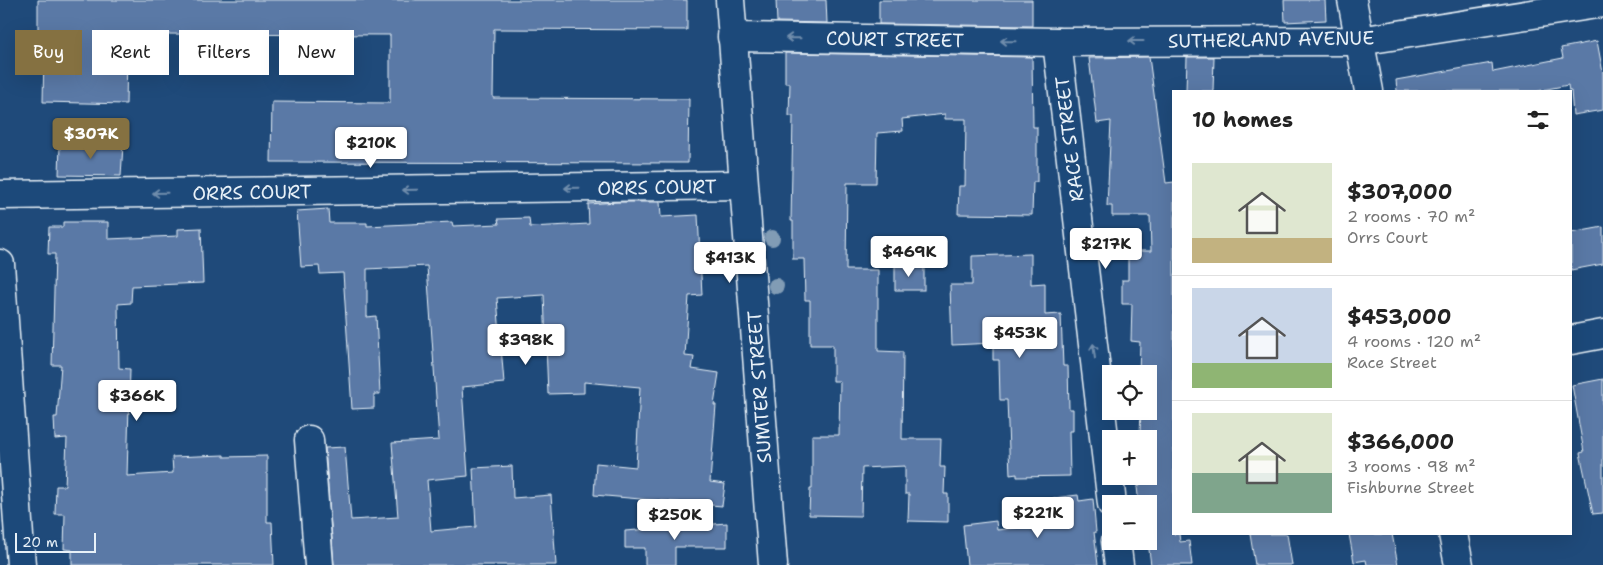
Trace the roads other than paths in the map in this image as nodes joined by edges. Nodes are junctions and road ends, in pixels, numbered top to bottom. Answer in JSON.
{"nodes":[{"id":1,"x":730,"y":0,"type":"edge"},
{"id":2,"x":1352,"y":0,"type":"edge"},
{"id":3,"x":1603,"y":2,"type":"edge"},
{"id":4,"x":732,"y":37,"type":"junction"},
{"id":5,"x":1359,"y":41,"type":"junction"},
{"id":6,"x":1057,"y":42,"type":"junction"},
{"id":7,"x":1369,"y":90,"type":"edge"},
{"id":8,"x":743,"y":185,"type":"junction"},
{"id":9,"x":0,"y":195,"type":"edge"},
{"id":10,"x":0,"y":264,"type":"edge"},
{"id":11,"x":2,"y":317,"type":"edge"},
{"id":12,"x":1603,"y":334,"type":"edge"},
{"id":13,"x":1572,"y":340,"type":"edge"},
{"id":14,"x":309,"y":440,"type":"dead end"},
{"id":15,"x":1111,"y":495,"type":"edge"},
{"id":16,"x":1453,"y":535,"type":"edge"},
{"id":17,"x":1117,"y":550,"type":"edge"},
{"id":18,"x":21,"y":565,"type":"edge"},
{"id":19,"x":319,"y":565,"type":"edge"},
{"id":20,"x":773,"y":565,"type":"edge"},
{"id":21,"x":1119,"y":565,"type":"edge"},
{"id":22,"x":1459,"y":565,"type":"edge"}],
"edges":[{"from":1,"to":4,"type":"street","name":"SUMTER STREET"},
{"from":2,"to":5,"type":"street"},
{"from":3,"to":5,"type":"street","name":"SUTHERLAND AVENUE"},
{"from":6,"to":4,"type":"street","name":"COURT STREET","one_way":true},
{"from":4,"to":8,"type":"street","name":"SUMTER STREET"},
{"from":5,"to":6,"type":"street","name":"SUTHERLAND AVENUE","one_way":true},
{"from":5,"to":7,"type":"street"},
{"from":15,"to":6,"type":"street","name":"RACE STREET","one_way":true},
{"from":8,"to":9,"type":"street","name":"ORRS COURT","one_way":true},
{"from":8,"to":20,"type":"street","name":"SUMTER STREET"},
{"from":10,"to":11,"type":"street"},
{"from":11,"to":18,"type":"street"},
{"from":12,"to":13,"type":"street"},
{"from":14,"to":19,"type":"street"},
{"from":16,"to":22,"type":"street"},
{"from":17,"to":21,"type":"street"}]}
